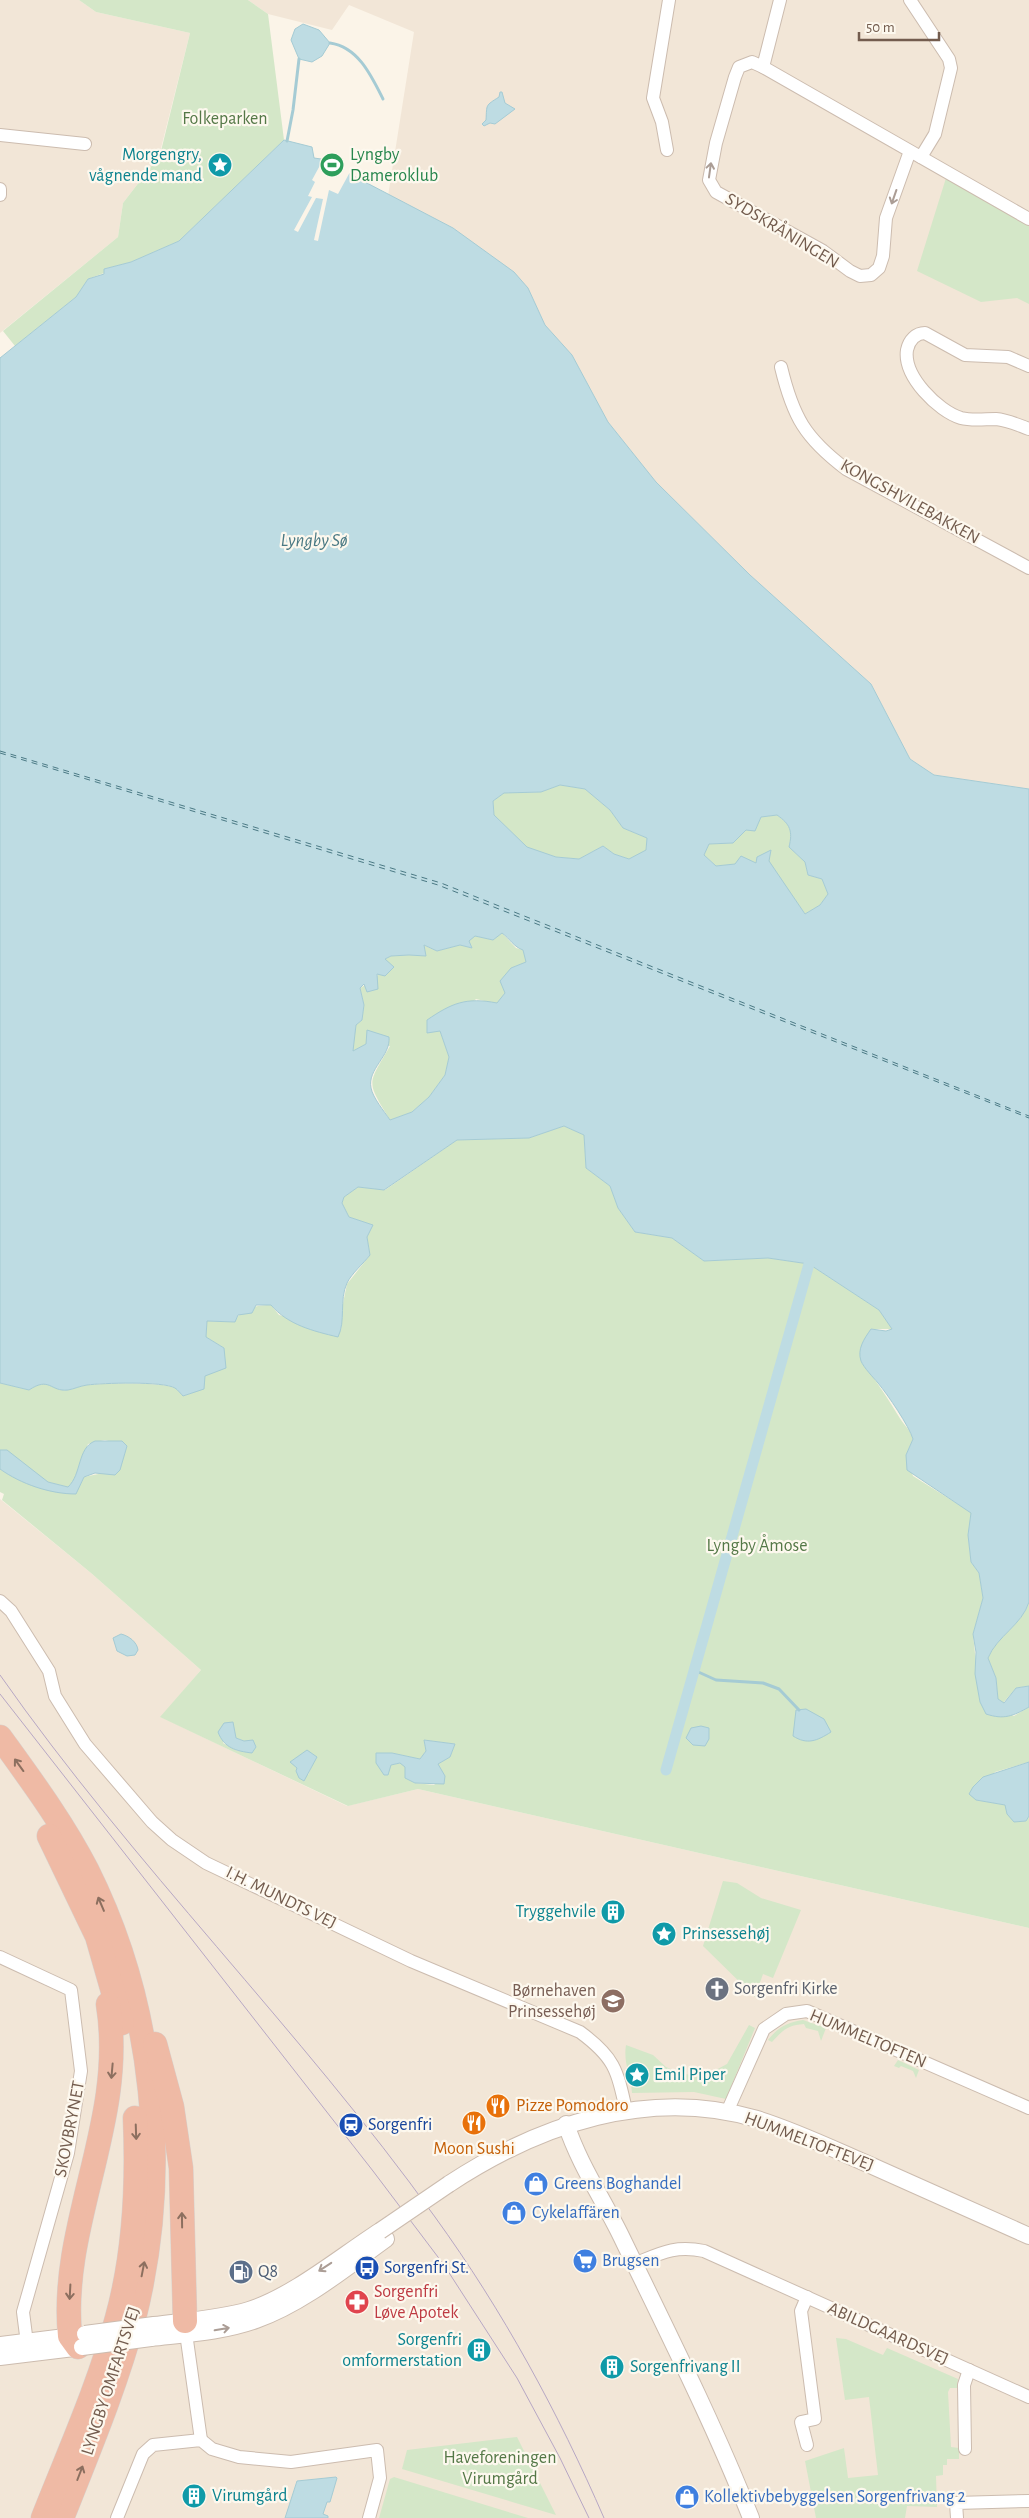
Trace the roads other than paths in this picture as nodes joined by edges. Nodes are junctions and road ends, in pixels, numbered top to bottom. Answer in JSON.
{"nodes":[{"id":1,"x":668,"y":0,"type":"edge"},
{"id":2,"x":780,"y":0,"type":"edge"},
{"id":3,"x":910,"y":0,"type":"edge"},
{"id":4,"x":763,"y":67,"type":"junction"},
{"id":5,"x":0,"y":136,"type":"edge"},
{"id":6,"x":85,"y":144,"type":"dead end"},
{"id":7,"x":667,"y":150,"type":"dead end"},
{"id":8,"x":916,"y":154,"type":"junction"},
{"id":9,"x":0,"y":189,"type":"edge"},
{"id":10,"x":0,"y":195,"type":"edge"},
{"id":11,"x":1029,"y":219,"type":"edge"},
{"id":12,"x":1029,"y":366,"type":"edge"},
{"id":13,"x":782,"y":367,"type":"dead end"},
{"id":14,"x":1029,"y":429,"type":"edge"},
{"id":15,"x":1029,"y":568,"type":"edge"},
{"id":16,"x":0,"y":1601,"type":"edge"},
{"id":17,"x":0,"y":1737,"type":"edge"},
{"id":18,"x":0,"y":1764,"type":"edge"},
{"id":19,"x":97,"y":1936,"type":"junction"},
{"id":20,"x":0,"y":1956,"type":"edge"},
{"id":21,"x":123,"y":1960,"type":"junction"},
{"id":22,"x":1029,"y":2108,"type":"edge"},
{"id":23,"x":626,"y":2110,"type":"junction"},
{"id":24,"x":727,"y":2112,"type":"junction"},
{"id":25,"x":566,"y":2124,"type":"junction"},
{"id":26,"x":1029,"y":2236,"type":"edge"},
{"id":27,"x":634,"y":2264,"type":"junction"},
{"id":28,"x":807,"y":2297,"type":"junction"},
{"id":29,"x":186,"y":2328,"type":"junction"},
{"id":30,"x":79,"y":2341,"type":"junction"},
{"id":31,"x":0,"y":2345,"type":"edge"},
{"id":32,"x":28,"y":2347,"type":"junction"},
{"id":33,"x":0,"y":2357,"type":"edge"},
{"id":34,"x":969,"y":2370,"type":"junction"},
{"id":35,"x":1029,"y":2397,"type":"edge"},
{"id":36,"x":201,"y":2440,"type":"junction"},
{"id":37,"x":807,"y":2445,"type":"dead end"},
{"id":38,"x":965,"y":2449,"type":"dead end"},
{"id":39,"x":1029,"y":2501,"type":"edge"},
{"id":40,"x":43,"y":2518,"type":"edge"},
{"id":41,"x":62,"y":2518,"type":"edge"},
{"id":42,"x":117,"y":2518,"type":"edge"},
{"id":43,"x":369,"y":2518,"type":"edge"},
{"id":44,"x":751,"y":2518,"type":"edge"},
{"id":45,"x":957,"y":2518,"type":"edge"}],
"edges":[{"from":1,"to":7,"type":"street"},
{"from":2,"to":4,"type":"street"},
{"from":3,"to":8,"type":"street","name":"SYDSKRÅNINGEN"},
{"from":4,"to":8,"type":"street"},
{"from":8,"to":4,"type":"street","name":"SYDSKRÅNINGEN","one_way":true},
{"from":5,"to":6,"type":"street"},
{"from":8,"to":11,"type":"street"},
{"from":9,"to":10,"type":"street"},
{"from":12,"to":14,"type":"street"},
{"from":13,"to":15,"type":"street","name":"KONGSHVILEBAKKEN"},
{"from":16,"to":23,"type":"street","name":"I.H. MUNDTS VEJ"},
{"from":21,"to":17,"type":"highway","name":"LYNGBY OMFARTSVEJ","one_way":true},
{"from":18,"to":19,"type":"highway","name":"LYNGBY OMFARTSVEJ"},
{"from":19,"to":30,"type":"highway","one_way":true},
{"from":19,"to":40,"type":"highway","name":"LYNGBY OMFARTSVEJ","one_way":true},
{"from":20,"to":32,"type":"street","name":"SKOVBRYNET"},
{"from":29,"to":21,"type":"highway","one_way":true},
{"from":41,"to":21,"type":"highway","name":"LYNGBY OMFARTSVEJ","one_way":true},
{"from":22,"to":24,"type":"street","name":"HUMMELTOFTEN"},
{"from":23,"to":24,"type":"street","name":"HUMMELTOFTEVEJ"},
{"from":23,"to":25,"type":"street","name":"HUMMELTOFTEVEJ"},
{"from":24,"to":26,"type":"street","name":"HUMMELTOFTEVEJ"},
{"from":25,"to":27,"type":"street"},
{"from":25,"to":29,"type":"street","name":"HUMMELTOFTEVEJ","bridge":true},
{"from":27,"to":28,"type":"street","name":"ABILDGAARDSVEJ"},
{"from":27,"to":44,"type":"street"},
{"from":28,"to":34,"type":"street","name":"ABILDGAARDSVEJ"},
{"from":28,"to":37,"type":"street","name":"ABILDGAARDSVEJ"},
{"from":29,"to":30,"type":"street","name":"HUMMELTOFTEVEJ","bridge":true},
{"from":29,"to":36,"type":"street"},
{"from":30,"to":32,"type":"street"},
{"from":31,"to":32,"type":"street"},
{"from":32,"to":33,"type":"street"},
{"from":34,"to":35,"type":"street","name":"ABILDGAARDSVEJ"},
{"from":34,"to":38,"type":"street","name":"ABILDGAARDSVEJ"},
{"from":36,"to":42,"type":"street"},
{"from":36,"to":43,"type":"street"},
{"from":39,"to":45,"type":"street"}]}
